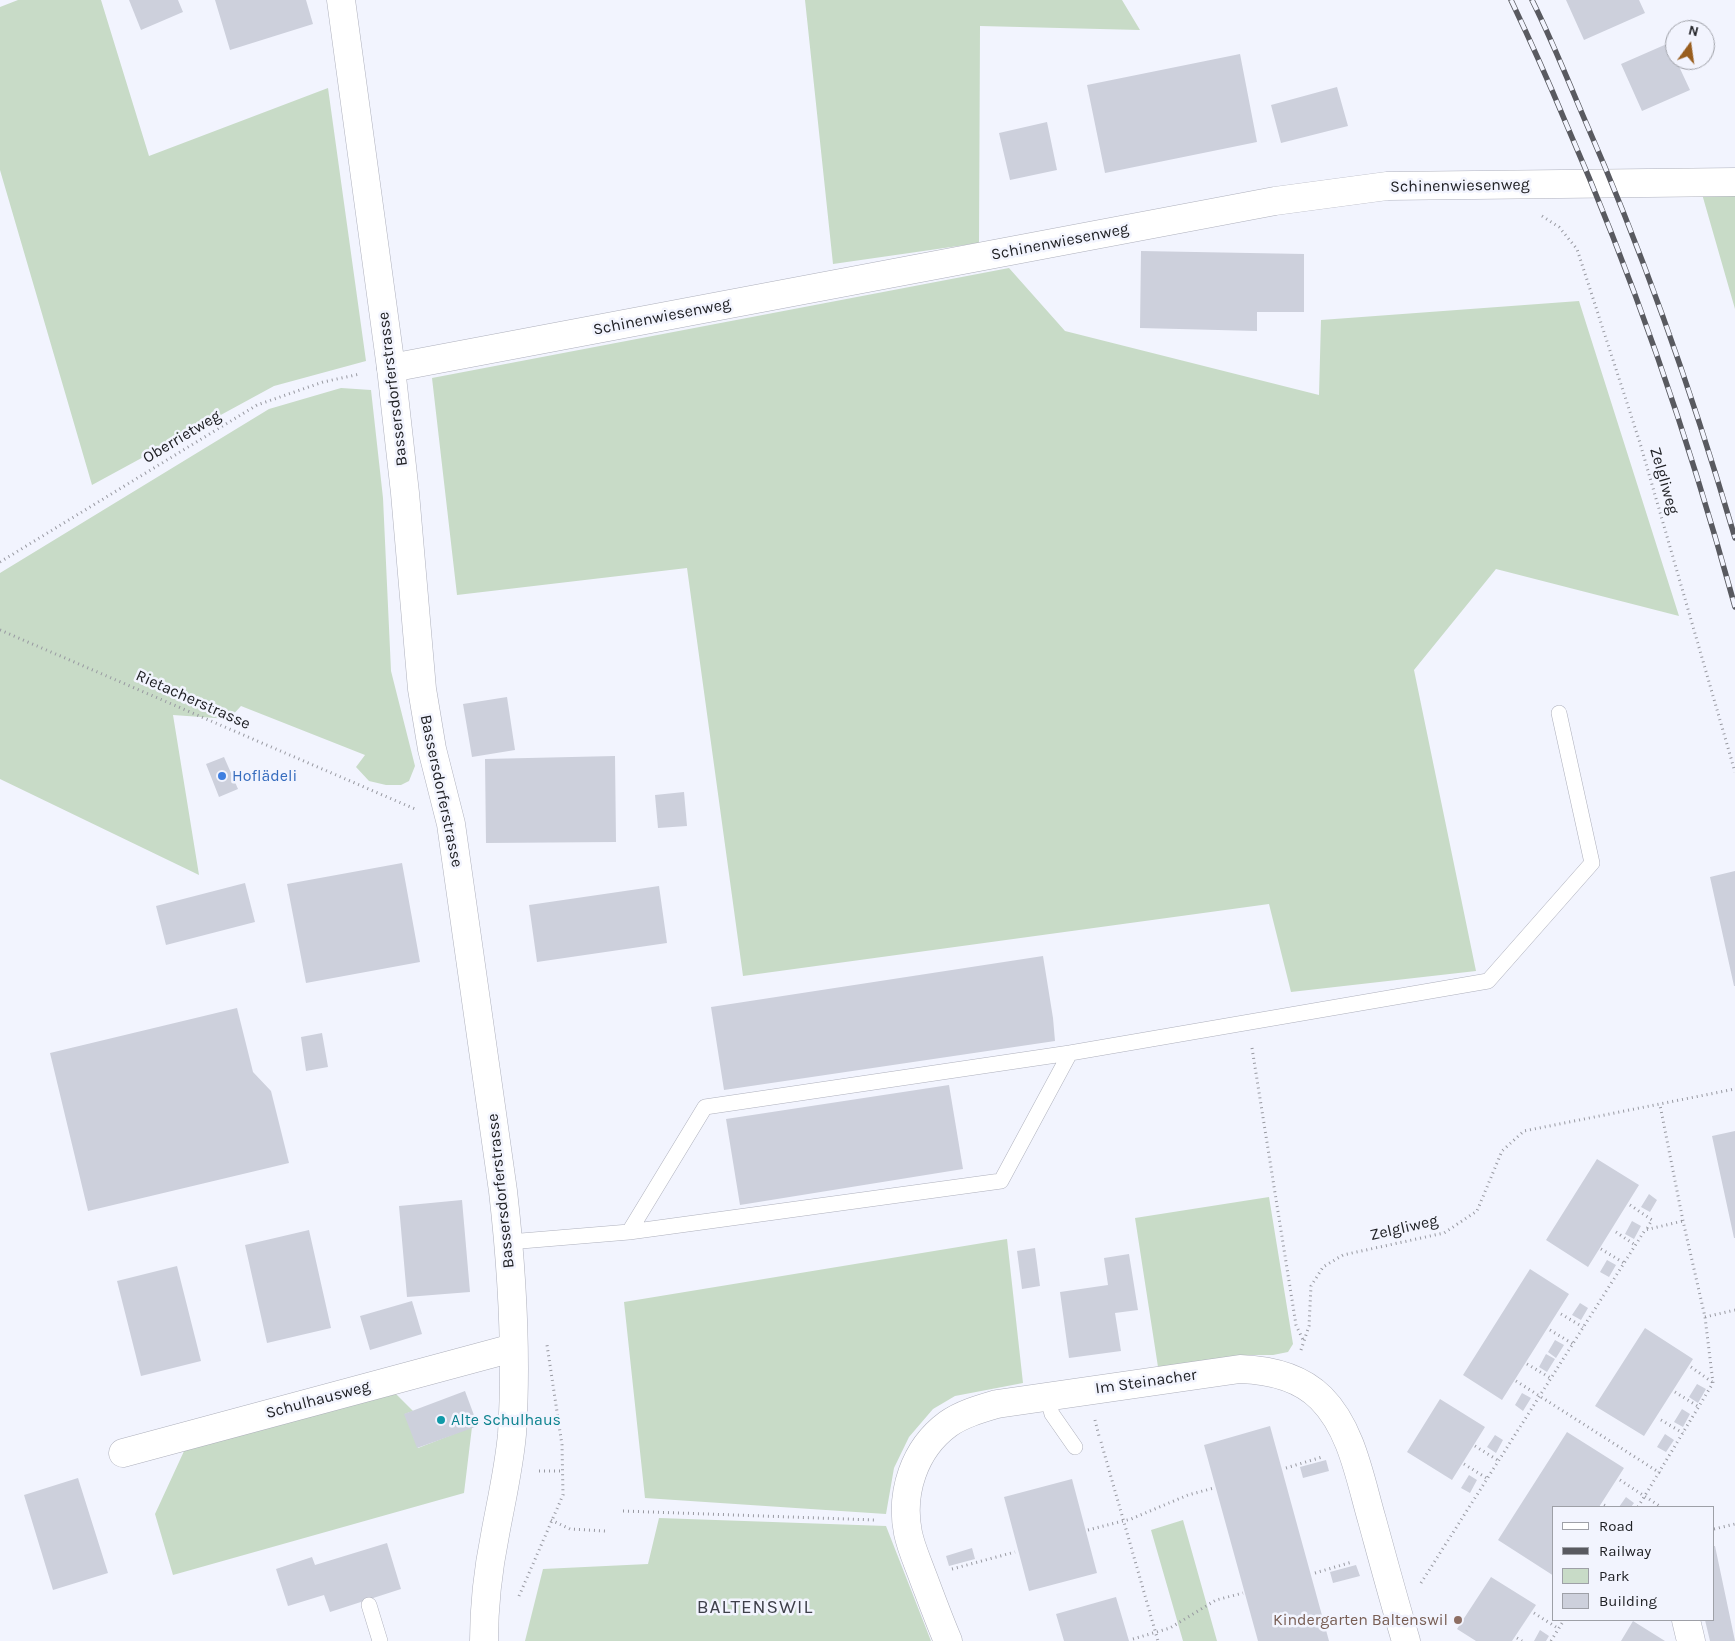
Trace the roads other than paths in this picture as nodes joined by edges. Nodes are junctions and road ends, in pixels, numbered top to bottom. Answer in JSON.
{"nodes":[{"id":1,"x":341,"y":0,"type":"edge"},
{"id":2,"x":1735,"y":182,"type":"edge"},
{"id":3,"x":391,"y":368,"type":"junction"},
{"id":4,"x":1559,"y":713,"type":"dead end"},
{"id":5,"x":1070,"y":1053,"type":"junction"},
{"id":6,"x":629,"y":1232,"type":"junction"},
{"id":7,"x":509,"y":1242,"type":"junction"},
{"id":8,"x":513,"y":1348,"type":"junction"},
{"id":9,"x":1047,"y":1396,"type":"junction"},
{"id":10,"x":1076,"y":1447,"type":"dead end"},
{"id":11,"x":122,"y":1452,"type":"dead end"},
{"id":12,"x":369,"y":1604,"type":"dead end"},
{"id":13,"x":1686,"y":1621,"type":"edge"},
{"id":14,"x":1403,"y":1629,"type":"edge"},
{"id":15,"x":380,"y":1641,"type":"edge"},
{"id":16,"x":484,"y":1641,"type":"edge"},
{"id":17,"x":948,"y":1641,"type":"edge"},
{"id":18,"x":1691,"y":1641,"type":"edge"}],
"edges":[{"from":1,"to":3,"type":"street","name":"Bassersdorferstrasse"},
{"from":2,"to":3,"type":"street","name":"Schinenwiesenweg"},
{"from":3,"to":7,"type":"street","name":"Bassersdorferstrasse"},
{"from":4,"to":5,"type":"lane"},
{"from":5,"to":6,"type":"lane"},
{"from":5,"to":6,"type":"lane"},
{"from":6,"to":7,"type":"lane"},
{"from":7,"to":8,"type":"street","name":"Bassersdorferstrasse"},
{"from":8,"to":11,"type":"street","name":"Schulhausweg"},
{"from":8,"to":16,"type":"street","name":"Bassersdorferstrasse"},
{"from":9,"to":10,"type":"lane"},
{"from":9,"to":14,"type":"street","name":"Im Steinacher"},
{"from":9,"to":17,"type":"street","name":"Im Steinacher"},
{"from":12,"to":15,"type":"lane"},
{"from":13,"to":18,"type":"street"}]}
